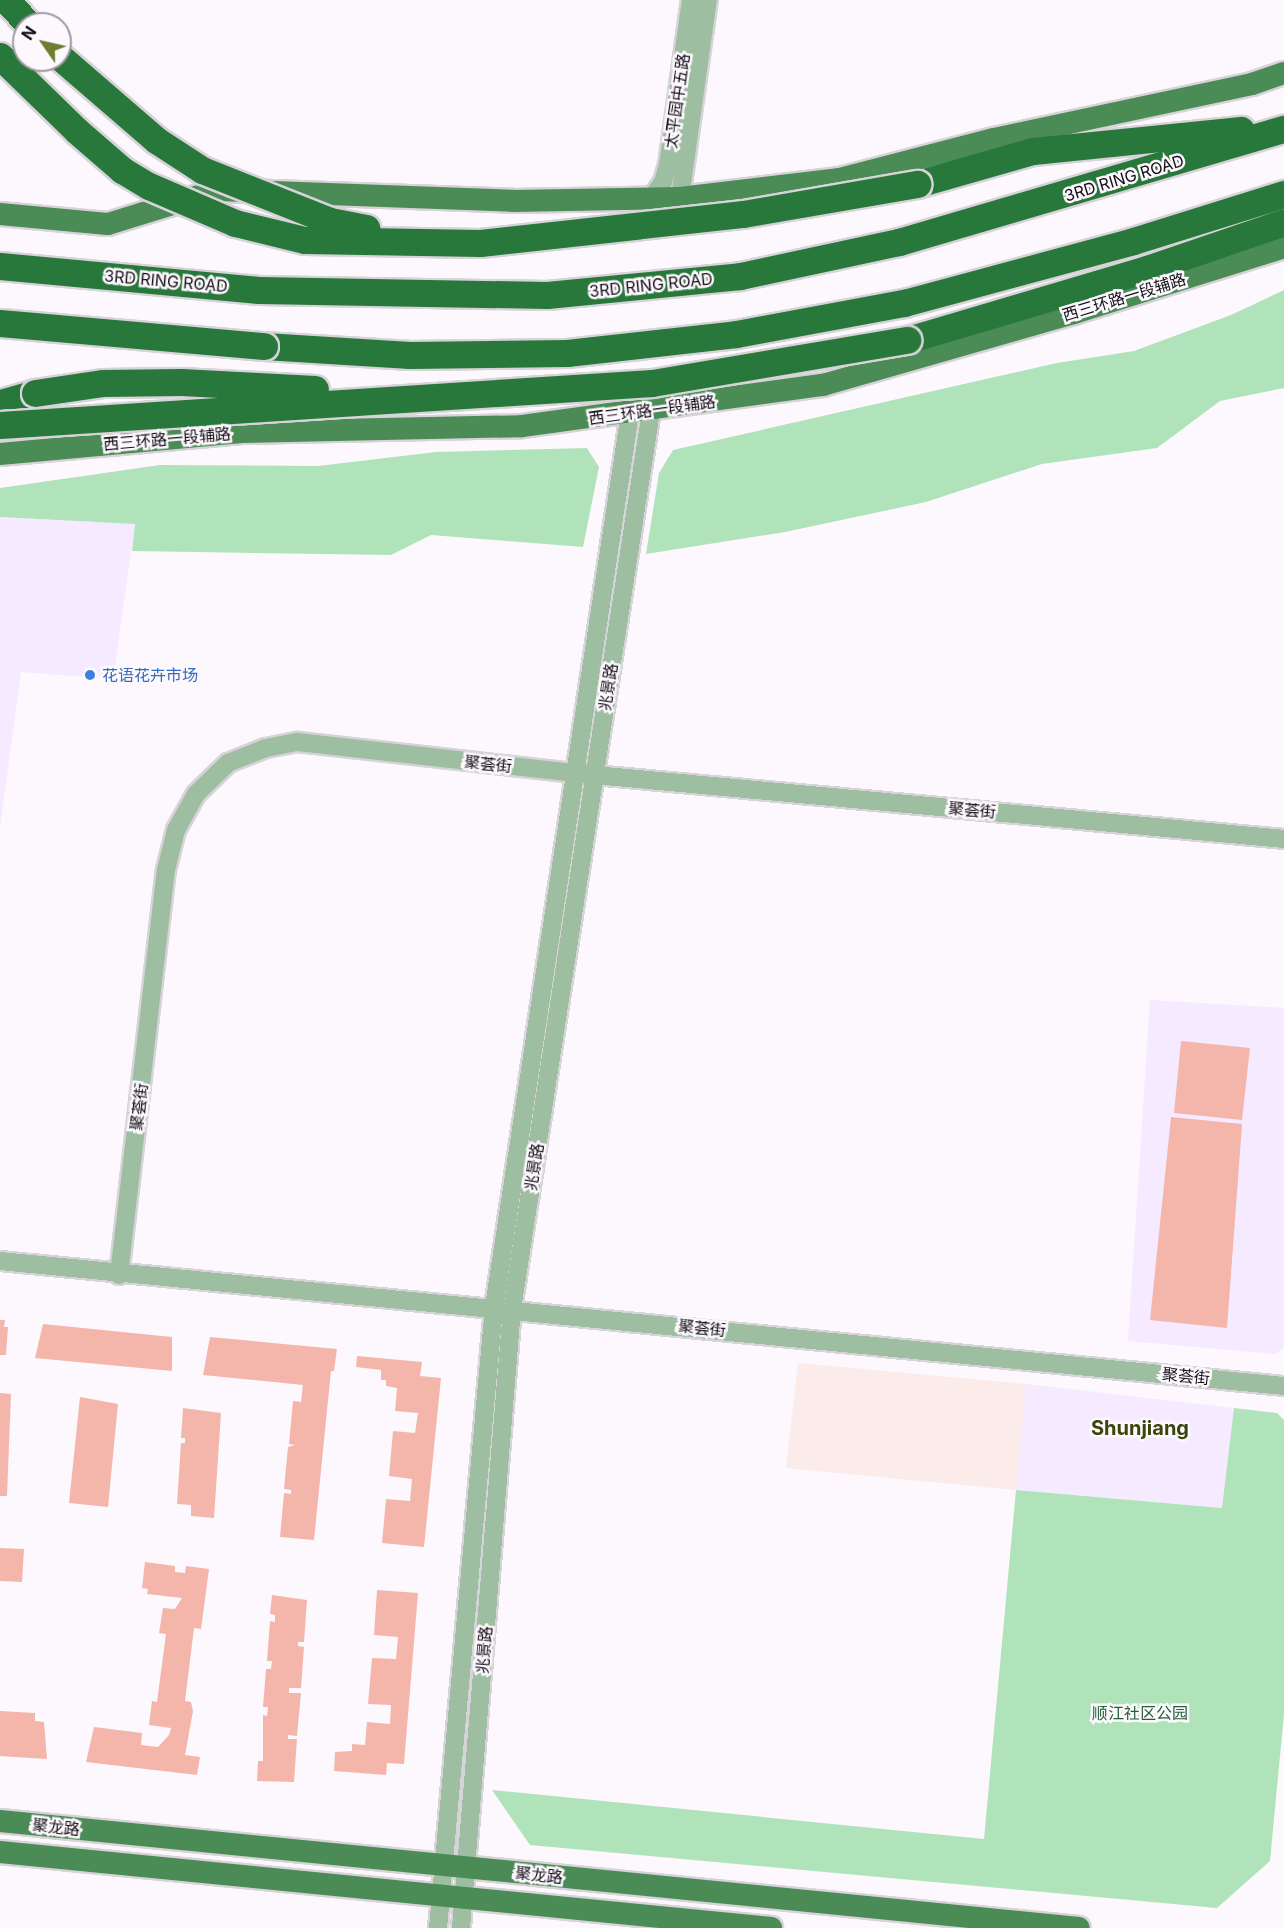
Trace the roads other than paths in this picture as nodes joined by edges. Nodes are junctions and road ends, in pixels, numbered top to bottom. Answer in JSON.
{"nodes":[{"id":1,"x":6,"y":0,"type":"edge"},
{"id":2,"x":691,"y":0,"type":"edge"},
{"id":3,"x":708,"y":0,"type":"edge"},
{"id":4,"x":0,"y":9,"type":"edge"},
{"id":5,"x":17,"y":12,"type":"edge"},
{"id":6,"x":12,"y":20,"type":"edge"},
{"id":7,"x":0,"y":56,"type":"edge"},
{"id":8,"x":72,"y":67,"type":"edge"},
{"id":9,"x":66,"y":72,"type":"edge"},
{"id":10,"x":1284,"y":73,"type":"edge"},
{"id":11,"x":1284,"y":127,"type":"edge"},
{"id":12,"x":218,"y":190,"type":"junction"},
{"id":13,"x":1284,"y":194,"type":"edge"},
{"id":14,"x":680,"y":198,"type":"junction"},
{"id":15,"x":651,"y":199,"type":"junction"},
{"id":16,"x":0,"y":214,"type":"edge"},
{"id":17,"x":1284,"y":222,"type":"edge"},
{"id":18,"x":438,"y":242,"type":"junction"},
{"id":19,"x":1284,"y":247,"type":"edge"},
{"id":20,"x":0,"y":266,"type":"edge"},
{"id":21,"x":0,"y":324,"type":"edge"},
{"id":22,"x":430,"y":396,"type":"junction"},
{"id":23,"x":0,"y":403,"type":"edge"},
{"id":24,"x":640,"y":412,"type":"junction"},
{"id":25,"x":0,"y":425,"type":"edge"},
{"id":26,"x":0,"y":454,"type":"edge"},
{"id":27,"x":573,"y":773,"type":"junction"},
{"id":28,"x":595,"y":775,"type":"junction"},
{"id":29,"x":1284,"y":839,"type":"edge"},
{"id":30,"x":0,"y":1261,"type":"edge"},
{"id":31,"x":119,"y":1275,"type":"junction"},
{"id":32,"x":494,"y":1307,"type":"junction"},
{"id":33,"x":512,"y":1309,"type":"junction"},
{"id":34,"x":1284,"y":1386,"type":"edge"},
{"id":35,"x":0,"y":1821,"type":"edge"},
{"id":36,"x":0,"y":1852,"type":"edge"},
{"id":37,"x":442,"y":1865,"type":"junction"},
{"id":38,"x":466,"y":1867,"type":"junction"},
{"id":39,"x":441,"y":1894,"type":"junction"},
{"id":40,"x":464,"y":1897,"type":"junction"},
{"id":41,"x":662,"y":1922,"type":"edge"},
{"id":42,"x":438,"y":1928,"type":"edge"},
{"id":43,"x":461,"y":1928,"type":"edge"},
{"id":44,"x":771,"y":1928,"type":"edge"},
{"id":45,"x":1078,"y":1928,"type":"edge"}],
"edges":[{"from":1,"to":5,"type":"highway"},
{"from":2,"to":15,"type":"street","name":"太平园中五路"},
{"from":3,"to":14,"type":"street","name":"太平园中五路"},
{"from":4,"to":6,"type":"main road"},
{"from":7,"to":18,"type":"highway","bridge":true},
{"from":8,"to":18,"type":"highway","bridge":true},
{"from":9,"to":12,"type":"main road"},
{"from":10,"to":14,"type":"main road"},
{"from":11,"to":18,"type":"highway","bridge":true},
{"from":11,"to":20,"type":"highway","name":"3RD RING ROAD"},
{"from":12,"to":15,"type":"main road"},
{"from":12,"to":16,"type":"main road"},
{"from":13,"to":21,"type":"highway","bridge":true},
{"from":14,"to":15,"type":"main road"},
{"from":17,"to":22,"type":"highway","bridge":true},
{"from":19,"to":24,"type":"main road","name":"西三环路一段辅路"},
{"from":22,"to":23,"type":"highway","bridge":true},
{"from":22,"to":25,"type":"highway","bridge":true},
{"from":24,"to":26,"type":"main road","name":"西三环路一段辅路"},
{"from":24,"to":27,"type":"street","name":"兆景路"},
{"from":24,"to":28,"type":"street","name":"兆景路"},
{"from":27,"to":28,"type":"street","name":"聚荟街"},
{"from":27,"to":31,"type":"street","name":"聚荟街"},
{"from":27,"to":32,"type":"street","name":"兆景路"},
{"from":28,"to":29,"type":"street","name":"聚荟街"},
{"from":28,"to":33,"type":"street","name":"兆景路"},
{"from":30,"to":31,"type":"street","name":"聚荟街"},
{"from":31,"to":32,"type":"street","name":"聚荟街"},
{"from":32,"to":33,"type":"street","name":"聚荟街"},
{"from":32,"to":37,"type":"street","name":"兆景路"},
{"from":33,"to":34,"type":"street","name":"聚荟街"},
{"from":33,"to":38,"type":"street","name":"兆景路"},
{"from":35,"to":37,"type":"main road","name":"聚龙路"},
{"from":36,"to":39,"type":"main road","name":"聚龙路"},
{"from":37,"to":38,"type":"main road","name":"聚龙路"},
{"from":37,"to":39,"type":"street","name":"兆景路"},
{"from":38,"to":40,"type":"street","name":"兆景路"},
{"from":38,"to":45,"type":"main road","name":"聚龙路"},
{"from":39,"to":40,"type":"main road","name":"聚龙路"},
{"from":39,"to":42,"type":"street","name":"兆景路"},
{"from":40,"to":41,"type":"main road","name":"聚龙路"},
{"from":40,"to":43,"type":"street","name":"兆景路"},
{"from":41,"to":44,"type":"main road","name":"聚龙路"}]}
